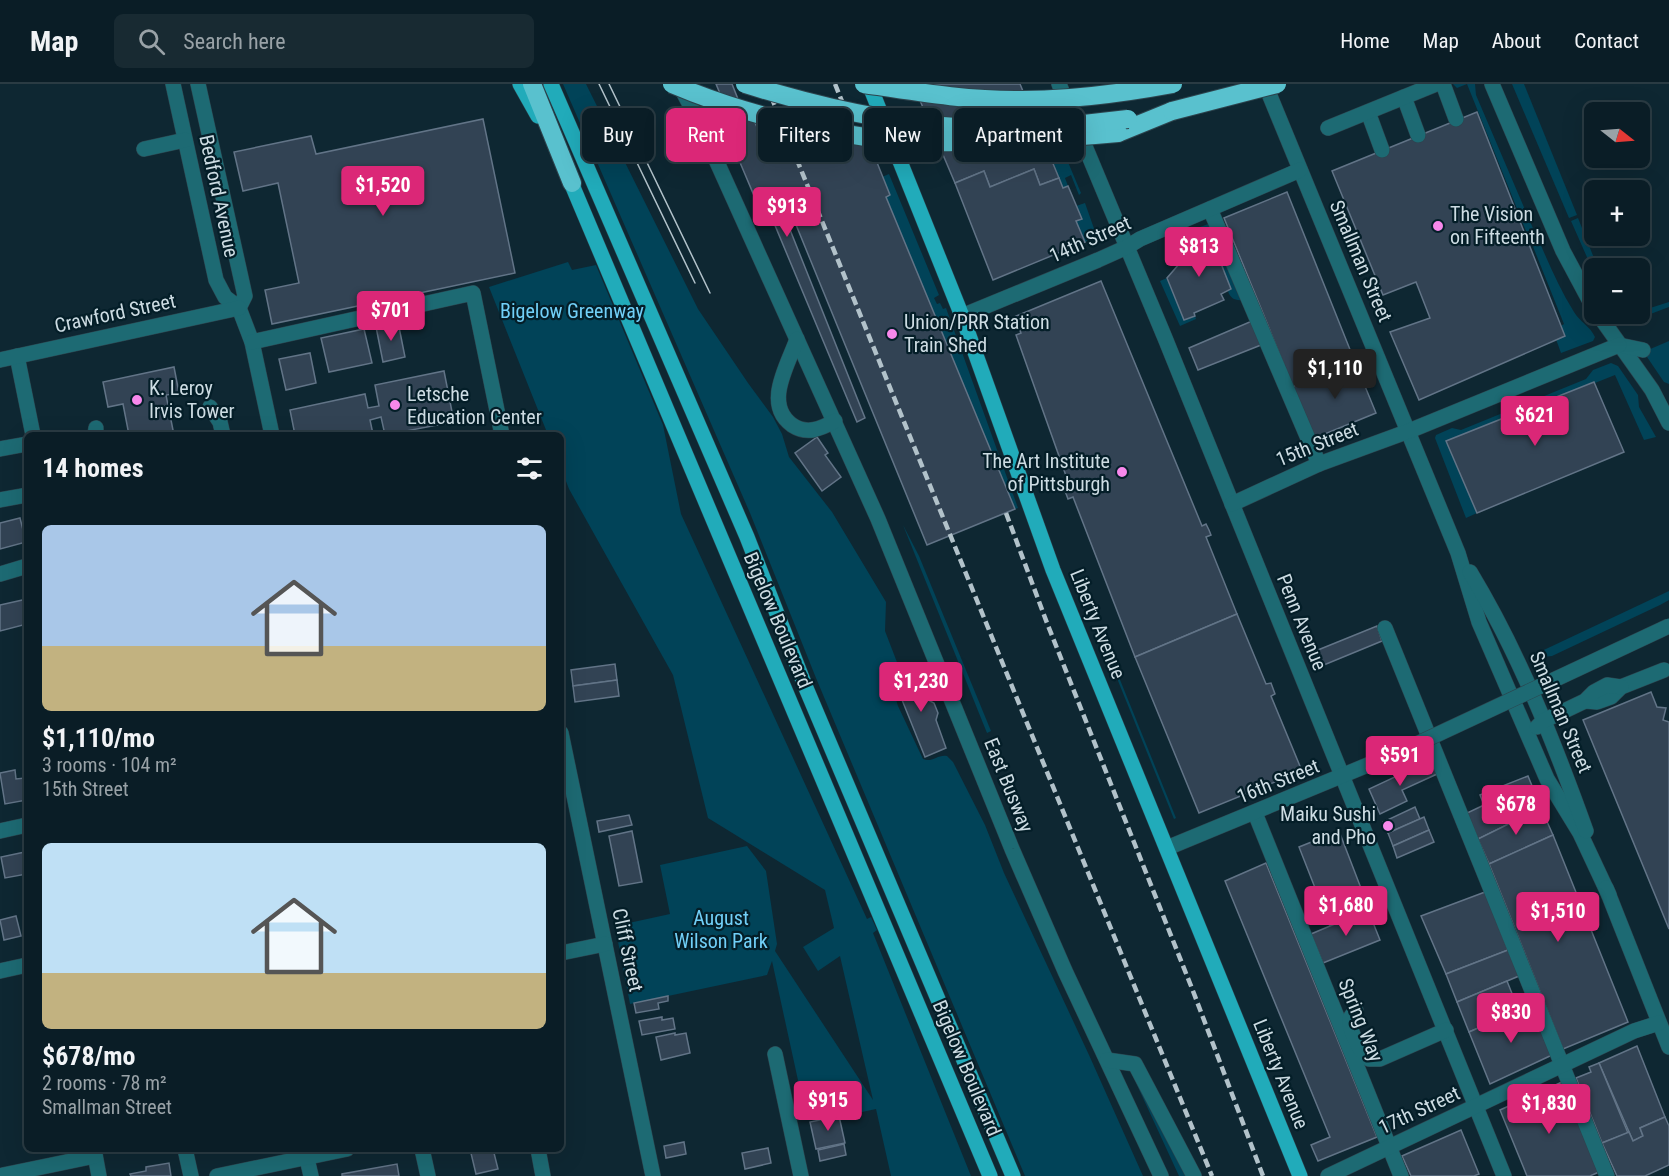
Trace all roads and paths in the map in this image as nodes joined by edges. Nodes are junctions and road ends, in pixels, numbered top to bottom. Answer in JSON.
{"nodes":[{"id":1,"x":173,"y":84,"type":"edge"},
{"id":2,"x":198,"y":84,"type":"edge"},
{"id":3,"x":520,"y":84,"type":"edge"},
{"id":4,"x":532,"y":84,"type":"edge"},
{"id":5,"x":551,"y":84,"type":"edge"},
{"id":6,"x":672,"y":84,"type":"edge"},
{"id":7,"x":679,"y":84,"type":"edge"},
{"id":8,"x":746,"y":84,"type":"edge"},
{"id":9,"x":867,"y":84,"type":"edge"},
{"id":10,"x":1059,"y":84,"type":"edge"},
{"id":11,"x":1173,"y":84,"type":"edge"},
{"id":12,"x":1265,"y":84,"type":"edge"},
{"id":13,"x":1277,"y":84,"type":"edge"},
{"id":14,"x":1436,"y":84,"type":"edge"},
{"id":15,"x":1443,"y":84,"type":"edge"},
{"id":16,"x":1492,"y":84,"type":"edge"},
{"id":17,"x":1404,"y":97,"type":"junction"},
{"id":18,"x":1172,"y":111,"type":"junction"},
{"id":19,"x":1368,"y":112,"type":"junction"},
{"id":20,"x":1456,"y":119,"type":"dead end"},
{"id":21,"x":1328,"y":128,"type":"dead end"},
{"id":22,"x":1418,"y":135,"type":"dead end"},
{"id":23,"x":185,"y":140,"type":"junction"},
{"id":24,"x":144,"y":149,"type":"dead end"},
{"id":25,"x":1382,"y":150,"type":"dead end"},
{"id":26,"x":1300,"y":170,"type":"junction"},
{"id":27,"x":572,"y":183,"type":"junction"},
{"id":28,"x":1210,"y":209,"type":"junction"},
{"id":29,"x":1127,"y":247,"type":"junction"},
{"id":30,"x":1584,"y":290,"type":"edge"},
{"id":31,"x":239,"y":308,"type":"junction"},
{"id":32,"x":962,"y":316,"type":"junction"},
{"id":33,"x":1605,"y":324,"type":"edge"},
{"id":34,"x":797,"y":339,"type":"junction"},
{"id":35,"x":252,"y":342,"type":"junction"},
{"id":36,"x":1619,"y":345,"type":"junction"},
{"id":37,"x":1643,"y":350,"type":"dead end"},
{"id":38,"x":16,"y":356,"type":"junction"},
{"id":39,"x":0,"y":360,"type":"edge"},
{"id":40,"x":210,"y":407,"type":"dead end"},
{"id":41,"x":835,"y":421,"type":"junction"},
{"id":42,"x":1669,"y":423,"type":"edge"},
{"id":43,"x":1409,"y":431,"type":"junction"},
{"id":44,"x":32,"y":432,"type":"edge"},
{"id":45,"x":222,"y":432,"type":"edge"},
{"id":46,"x":271,"y":432,"type":"edge"},
{"id":47,"x":501,"y":432,"type":"edge"},
{"id":48,"x":24,"y":445,"type":"edge"},
{"id":49,"x":0,"y":449,"type":"edge"},
{"id":50,"x":1319,"y":464,"type":"junction"},
{"id":51,"x":24,"y":496,"type":"edge"},
{"id":52,"x":0,"y":500,"type":"edge"},
{"id":53,"x":1232,"y":504,"type":"junction"},
{"id":54,"x":1458,"y":553,"type":"junction"},
{"id":55,"x":24,"y":568,"type":"edge"},
{"id":56,"x":0,"y":574,"type":"edge"},
{"id":57,"x":1669,"y":626,"type":"edge"},
{"id":58,"x":1385,"y":628,"type":"dead end"},
{"id":59,"x":1664,"y":670,"type":"dead end"},
{"id":60,"x":1514,"y":704,"type":"junction"},
{"id":61,"x":1543,"y":721,"type":"junction"},
{"id":62,"x":1528,"y":735,"type":"junction"},
{"id":63,"x":1431,"y":744,"type":"junction"},
{"id":64,"x":564,"y":747,"type":"edge"},
{"id":65,"x":1343,"y":777,"type":"junction"},
{"id":66,"x":1255,"y":813,"type":"junction"},
{"id":67,"x":24,"y":826,"type":"edge"},
{"id":68,"x":0,"y":831,"type":"edge"},
{"id":69,"x":1167,"y":848,"type":"junction"},
{"id":70,"x":1609,"y":895,"type":"junction"},
{"id":71,"x":605,"y":944,"type":"junction"},
{"id":72,"x":564,"y":952,"type":"edge"},
{"id":73,"x":24,"y":966,"type":"edge"},
{"id":74,"x":0,"y":971,"type":"edge"},
{"id":75,"x":1356,"y":1011,"type":"dead end"},
{"id":76,"x":1659,"y":1023,"type":"junction"},
{"id":77,"x":1446,"y":1030,"type":"junction"},
{"id":78,"x":1669,"y":1047,"type":"edge"},
{"id":79,"x":776,"y":1054,"type":"dead end"},
{"id":80,"x":1107,"y":1060,"type":"junction"},
{"id":81,"x":1563,"y":1065,"type":"junction"},
{"id":82,"x":1476,"y":1106,"type":"junction"},
{"id":83,"x":1389,"y":1147,"type":"junction"},
{"id":84,"x":186,"y":1152,"type":"edge"},
{"id":85,"x":423,"y":1152,"type":"edge"},
{"id":86,"x":539,"y":1152,"type":"edge"},
{"id":87,"x":94,"y":1153,"type":"edge"},
{"id":88,"x":306,"y":1153,"type":"edge"},
{"id":89,"x":1298,"y":1174,"type":"edge"},
{"id":90,"x":3,"y":1175,"type":"edge"},
{"id":91,"x":99,"y":1176,"type":"edge"},
{"id":92,"x":191,"y":1176,"type":"edge"},
{"id":93,"x":217,"y":1176,"type":"edge"},
{"id":94,"x":311,"y":1176,"type":"edge"},
{"id":95,"x":428,"y":1176,"type":"edge"},
{"id":96,"x":543,"y":1176,"type":"edge"},
{"id":97,"x":653,"y":1176,"type":"edge"},
{"id":98,"x":801,"y":1176,"type":"edge"},
{"id":99,"x":990,"y":1176,"type":"edge"},
{"id":100,"x":1013,"y":1176,"type":"edge"},
{"id":101,"x":1161,"y":1176,"type":"edge"},
{"id":102,"x":1194,"y":1176,"type":"edge"},
{"id":103,"x":1328,"y":1176,"type":"edge"},
{"id":104,"x":1401,"y":1176,"type":"edge"},
{"id":105,"x":1504,"y":1176,"type":"edge"},
{"id":106,"x":1607,"y":1176,"type":"edge"}],
"edges":[{"from":1,"to":23,"type":"street","name":"Bedford Avenue"},
{"from":2,"to":31,"type":"street","name":"Bedford Avenue"},
{"from":3,"to":27,"type":"main road","name":"Bigelow Boulevard"},
{"from":4,"to":27,"type":"highway"},
{"from":5,"to":100,"type":"main road","name":"Bigelow Boulevard"},
{"from":6,"to":18,"type":"highway","bridge":true},
{"from":7,"to":34,"type":"street","name":"East Busway"},
{"from":8,"to":18,"type":"highway","bridge":true},
{"from":9,"to":11,"type":"highway","bridge":true},
{"from":9,"to":32,"type":"main road","name":"Liberty Avenue"},
{"from":10,"to":29,"type":"street","name":"Penn Avenue"},
{"from":12,"to":26,"type":"street","name":"Smallman Street"},
{"from":13,"to":18,"type":"highway","bridge":true},
{"from":14,"to":17,"type":"street"},
{"from":15,"to":20,"type":"street"},
{"from":16,"to":30,"type":"street"},
{"from":17,"to":19,"type":"street"},
{"from":17,"to":22,"type":"street"},
{"from":19,"to":21,"type":"street"},
{"from":19,"to":25,"type":"street"},
{"from":23,"to":24,"type":"street"},
{"from":23,"to":31,"type":"street","name":"Bedford Avenue"},
{"from":26,"to":28,"type":"street","name":"14th Street"},
{"from":26,"to":43,"type":"street","name":"Smallman Street"},
{"from":27,"to":99,"type":"main road","name":"Bigelow Boulevard"},
{"from":28,"to":29,"type":"street","name":"14th Street"},
{"from":28,"to":50,"type":"street"},
{"from":29,"to":32,"type":"street","name":"14th Street"},
{"from":29,"to":53,"type":"street","name":"Penn Avenue"},
{"from":31,"to":35,"type":"street","name":"Bedford Avenue"},
{"from":31,"to":38,"type":"street","name":"Crawford Street"},
{"from":32,"to":69,"type":"main road","name":"Liberty Avenue"},
{"from":33,"to":36,"type":"street"},
{"from":34,"to":41,"type":"street","name":"East Busway"},
{"from":34,"to":41,"type":"street"},
{"from":35,"to":46,"type":"street","name":"Bedford Avenue"},
{"from":35,"to":47,"type":"street"},
{"from":36,"to":37,"type":"street"},
{"from":36,"to":42,"type":"street"},
{"from":36,"to":43,"type":"street","name":"15th Street"},
{"from":38,"to":39,"type":"street","name":"Crawford Street"},
{"from":38,"to":44,"type":"street"},
{"from":40,"to":45,"type":"street"},
{"from":41,"to":80,"type":"street","name":"East Busway"},
{"from":43,"to":50,"type":"street","name":"15th Street"},
{"from":43,"to":54,"type":"street","name":"Smallman Street"},
{"from":48,"to":49,"type":"street"},
{"from":50,"to":53,"type":"street","name":"15th Street"},
{"from":51,"to":52,"type":"street"},
{"from":53,"to":65,"type":"street","name":"Penn Avenue"},
{"from":54,"to":60,"type":"street","name":"Smallman Street"},
{"from":54,"to":61,"type":"street","name":"Smallman Street"},
{"from":55,"to":56,"type":"street"},
{"from":57,"to":65,"type":"street","name":"16th Street","bridge":true},
{"from":58,"to":63,"type":"street"},
{"from":59,"to":61,"type":"street"},
{"from":60,"to":62,"type":"street","name":"Smallman Street"},
{"from":60,"to":63,"type":"street"},
{"from":61,"to":62,"type":"street"},
{"from":61,"to":70,"type":"street","name":"Smallman Street"},
{"from":62,"to":70,"type":"street","name":"Smallman Street"},
{"from":63,"to":81,"type":"street"},
{"from":64,"to":71,"type":"street","name":"Cliff Street"},
{"from":65,"to":66,"type":"street","name":"16th Street"},
{"from":65,"to":77,"type":"street","name":"Penn Avenue"},
{"from":66,"to":69,"type":"street","name":"16th Street"},
{"from":66,"to":83,"type":"street","name":"Spring Way"},
{"from":67,"to":68,"type":"street"},
{"from":69,"to":89,"type":"main road","name":"Liberty Avenue"},
{"from":70,"to":76,"type":"street","name":"Smallman Street"},
{"from":71,"to":72,"type":"street"},
{"from":71,"to":97,"type":"street","name":"Cliff Street"},
{"from":73,"to":74,"type":"street"},
{"from":75,"to":77,"type":"street"},
{"from":76,"to":78,"type":"street","name":"Smallman Street"},
{"from":76,"to":81,"type":"street","name":"17th Street"},
{"from":77,"to":82,"type":"street","name":"Penn Avenue"},
{"from":79,"to":98,"type":"street"},
{"from":80,"to":101,"type":"street","name":"East Busway"},
{"from":80,"to":102,"type":"street"},
{"from":81,"to":82,"type":"street","name":"17th Street"},
{"from":81,"to":106,"type":"street"},
{"from":82,"to":83,"type":"street","name":"17th Street"},
{"from":82,"to":105,"type":"street","name":"Penn Avenue"},
{"from":83,"to":103,"type":"street","name":"17th Street"},
{"from":83,"to":104,"type":"street","name":"Spring Way"},
{"from":84,"to":92,"type":"street"},
{"from":85,"to":95,"type":"street"},
{"from":86,"to":96,"type":"street"},
{"from":87,"to":90,"type":"street"},
{"from":87,"to":91,"type":"street"},
{"from":88,"to":93,"type":"street"},
{"from":88,"to":94,"type":"street"}]}
